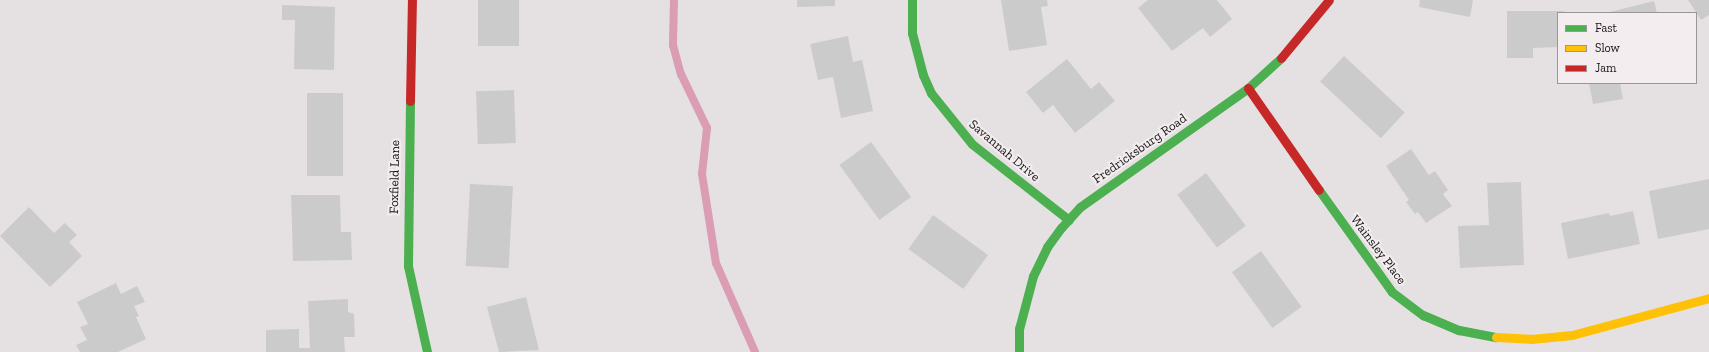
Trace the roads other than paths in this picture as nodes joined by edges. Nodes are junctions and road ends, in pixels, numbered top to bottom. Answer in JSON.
{"nodes":[{"id":1,"x":412,"y":0,"type":"edge"},
{"id":2,"x":912,"y":0,"type":"edge"},
{"id":3,"x":1329,"y":0,"type":"edge"},
{"id":4,"x":1248,"y":88,"type":"junction"},
{"id":5,"x":1069,"y":220,"type":"junction"},
{"id":6,"x":1709,"y":298,"type":"edge"},
{"id":7,"x":427,"y":352,"type":"edge"},
{"id":8,"x":1019,"y":352,"type":"edge"}],
"edges":[{"from":1,"to":7,"type":"street","name":"Foxfield Lane"},
{"from":2,"to":5,"type":"street","name":"Savannah Drive"},
{"from":3,"to":4,"type":"street","name":"Fredricksburg Road"},
{"from":4,"to":5,"type":"street","name":"Fredricksburg Road"},
{"from":4,"to":6,"type":"street","name":"Wainsley Place"},
{"from":5,"to":8,"type":"street","name":"Fredricksburg Road"}]}
